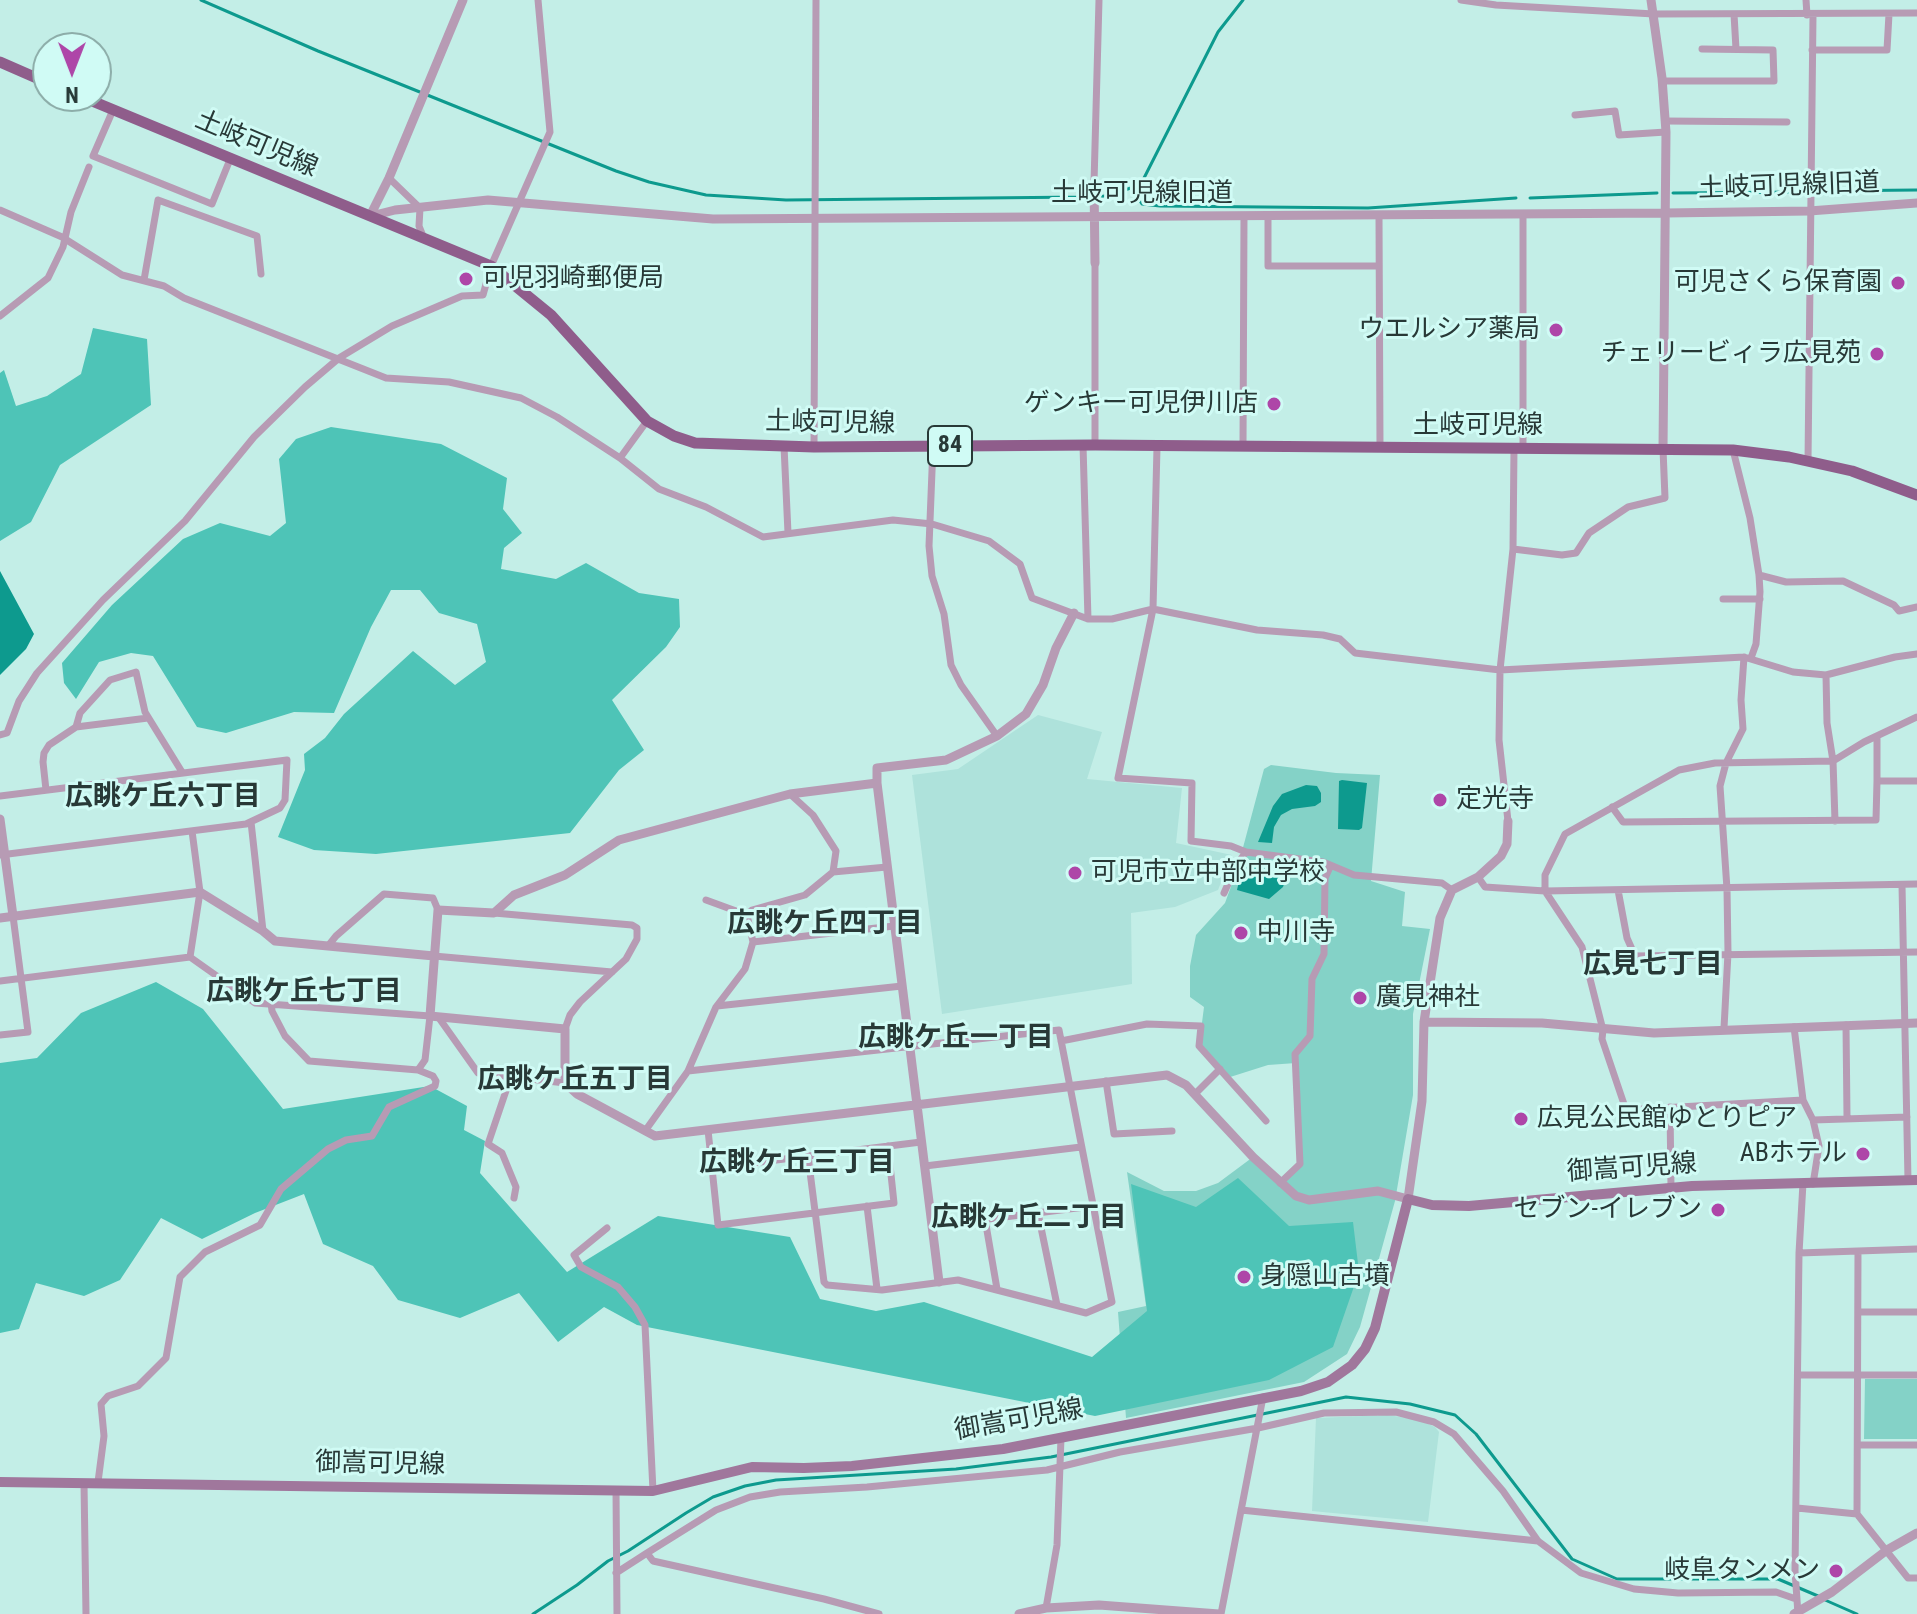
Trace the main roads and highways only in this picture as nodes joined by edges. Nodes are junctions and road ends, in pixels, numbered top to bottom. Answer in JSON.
{"nodes":[{"id":1,"x":0,"y":62,"type":"edge"},
{"id":2,"x":32,"y":76,"type":"edge"},
{"id":3,"x":112,"y":110,"type":"edge"},
{"id":4,"x":1917,"y":495,"type":"edge"},
{"id":5,"x":1912,"y":1180,"type":"edge"},
{"id":6,"x":0,"y":1482,"type":"edge"}],
"edges":[{"from":1,"to":2,"type":"main road"},
{"from":3,"to":4,"type":"main road","name":"土岐可児線","number":"84"},
{"from":5,"to":6,"type":"main road","name":"御嵩可児線"}]}
